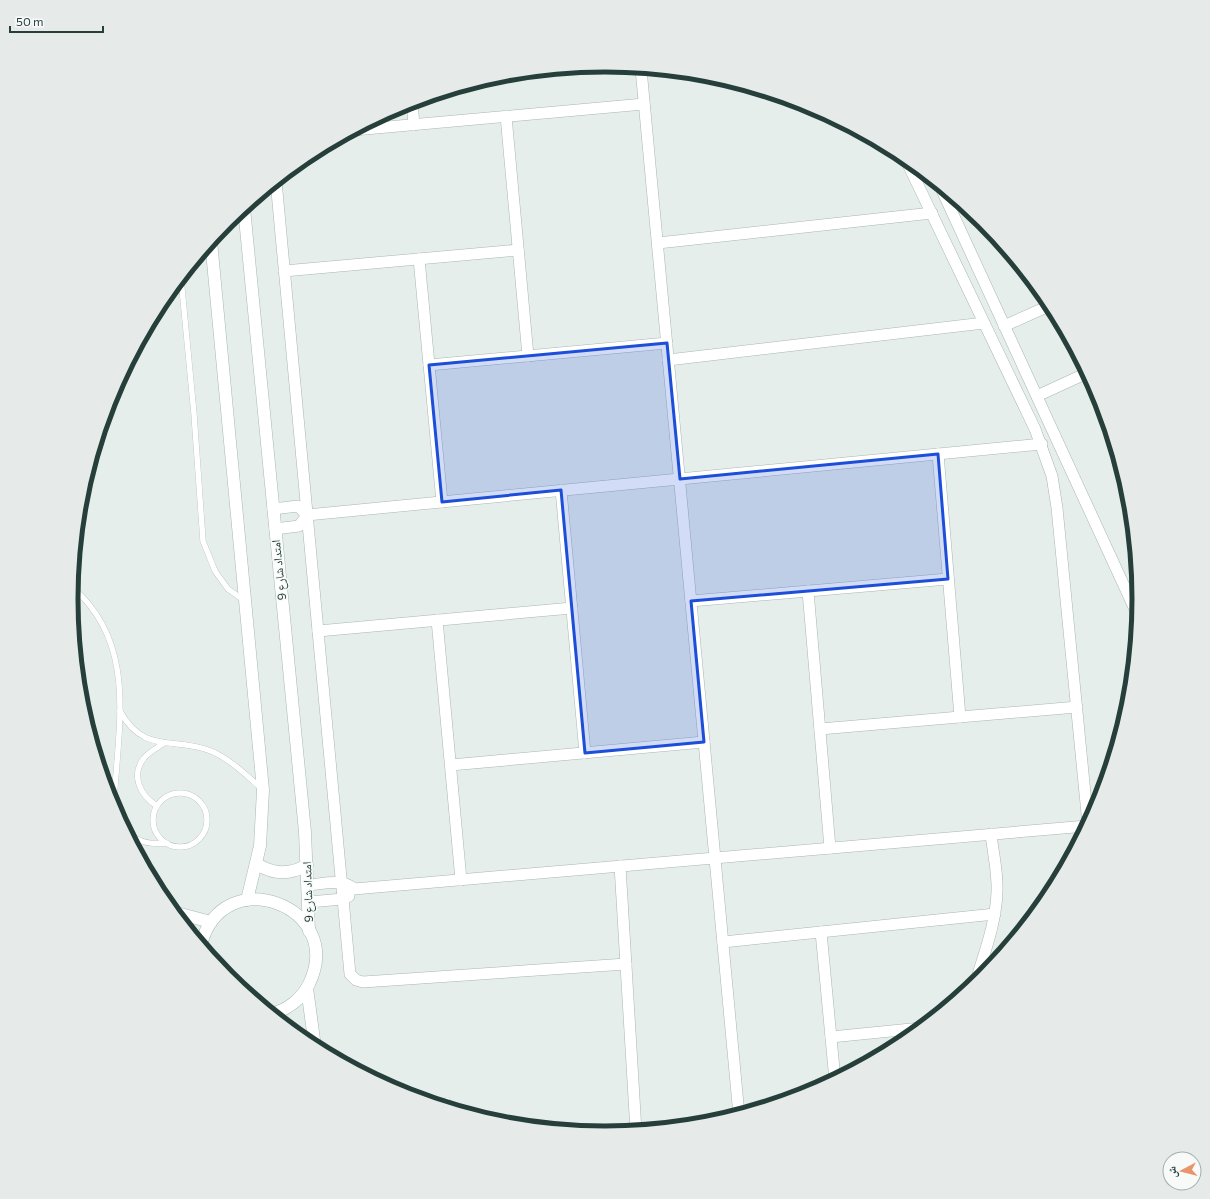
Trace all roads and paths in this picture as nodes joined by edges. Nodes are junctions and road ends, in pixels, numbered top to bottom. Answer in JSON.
{"nodes":[{"id":1,"x":641,"y":73,"type":"edge"},
{"id":2,"x":644,"y":104,"type":"junction"},
{"id":3,"x":413,"y":108,"type":"edge"},
{"id":4,"x":506,"y":116,"type":"junction"},
{"id":5,"x":414,"y":125,"type":"junction"},
{"id":6,"x":367,"y":129,"type":"edge"},
{"id":7,"x":911,"y":170,"type":"edge"},
{"id":8,"x":276,"y":187,"type":"edge"},
{"id":9,"x":945,"y":196,"type":"edge"},
{"id":10,"x":932,"y":213,"type":"junction"},
{"id":11,"x":245,"y":215,"type":"edge"},
{"id":12,"x":658,"y":243,"type":"junction"},
{"id":13,"x":212,"y":248,"type":"edge"},
{"id":14,"x":518,"y":250,"type":"junction"},
{"id":15,"x":420,"y":259,"type":"junction"},
{"id":16,"x":284,"y":271,"type":"junction"},
{"id":17,"x":182,"y":285,"type":"edge"},
{"id":18,"x":1045,"y":308,"type":"edge"},
{"id":19,"x":984,"y":323,"type":"junction"},
{"id":20,"x":1004,"y":326,"type":"junction"},
{"id":21,"x":667,"y":343,"type":"junction"},
{"id":22,"x":528,"y":356,"type":"junction"},
{"id":23,"x":668,"y":360,"type":"junction"},
{"id":24,"x":429,"y":365,"type":"junction"},
{"id":25,"x":1082,"y":375,"type":"edge"},
{"id":26,"x":1037,"y":396,"type":"junction"},
{"id":27,"x":1042,"y":444,"type":"junction"},
{"id":28,"x":938,"y":454,"type":"junction"},
{"id":29,"x":680,"y":479,"type":"junction"},
{"id":30,"x":561,"y":490,"type":"junction"},
{"id":31,"x":442,"y":502,"type":"junction"},
{"id":32,"x":273,"y":509,"type":"junction"},
{"id":33,"x":307,"y":516,"type":"junction"},
{"id":34,"x":275,"y":529,"type":"junction"},
{"id":35,"x":948,"y":579,"type":"junction"},
{"id":36,"x":808,"y":591,"type":"junction"},
{"id":37,"x":78,"y":594,"type":"edge"},
{"id":38,"x":691,"y":601,"type":"junction"},
{"id":39,"x":246,"y":602,"type":"junction"},
{"id":40,"x":1132,"y":603,"type":"edge"},
{"id":41,"x":572,"y":608,"type":"junction"},
{"id":42,"x":437,"y":620,"type":"junction"},
{"id":43,"x":318,"y":631,"type":"junction"},
{"id":44,"x":1077,"y":707,"type":"junction"},
{"id":45,"x":120,"y":711,"type":"junction"},
{"id":46,"x":960,"y":717,"type":"junction"},
{"id":47,"x":820,"y":729,"type":"junction"},
{"id":48,"x":704,"y":742,"type":"junction"},
{"id":49,"x":164,"y":743,"type":"junction"},
{"id":50,"x":585,"y":753,"type":"junction"},
{"id":51,"x":451,"y":765,"type":"junction"},
{"id":52,"x":264,"y":790,"type":"junction"},
{"id":53,"x":115,"y":793,"type":"edge"},
{"id":54,"x":157,"y":806,"type":"junction"},
{"id":55,"x":1087,"y":813,"type":"edge"},
{"id":56,"x":1081,"y":826,"type":"edge"},
{"id":57,"x":991,"y":834,"type":"junction"},
{"id":58,"x":135,"y":838,"type":"edge"},
{"id":59,"x":167,"y":843,"type":"junction"},
{"id":60,"x":830,"y":848,"type":"junction"},
{"id":61,"x":715,"y":858,"type":"junction"},
{"id":62,"x":257,"y":864,"type":"junction"},
{"id":63,"x":307,"y":865,"type":"junction"},
{"id":64,"x":620,"y":866,"type":"junction"},
{"id":65,"x":461,"y":880,"type":"junction"},
{"id":66,"x":341,"y":882,"type":"junction"},
{"id":67,"x":308,"y":885,"type":"junction"},
{"id":68,"x":354,"y":889,"type":"junction"},
{"id":69,"x":342,"y":899,"type":"junction"},
{"id":70,"x":247,"y":900,"type":"junction"},
{"id":71,"x":309,"y":902,"type":"junction"},
{"id":72,"x":182,"y":914,"type":"edge"},
{"id":73,"x":995,"y":914,"type":"junction"},
{"id":74,"x":211,"y":922,"type":"junction"},
{"id":75,"x":309,"y":931,"type":"junction"},
{"id":76,"x":821,"y":932,"type":"junction"},
{"id":77,"x":203,"y":941,"type":"edge"},
{"id":78,"x":723,"y":942,"type":"junction"},
{"id":79,"x":626,"y":964,"type":"junction"},
{"id":80,"x":979,"y":971,"type":"edge"},
{"id":81,"x":307,"y":988,"type":"junction"},
{"id":82,"x":276,"y":1012,"type":"edge"},
{"id":83,"x":911,"y":1029,"type":"edge"},
{"id":84,"x":831,"y":1037,"type":"junction"},
{"id":85,"x":314,"y":1039,"type":"edge"},
{"id":86,"x":834,"y":1075,"type":"edge"},
{"id":87,"x":739,"y":1110,"type":"edge"},
{"id":88,"x":636,"y":1126,"type":"edge"}],
"edges":[{"from":1,"to":2,"type":"street"},
{"from":2,"to":4,"type":"street"},
{"from":2,"to":12,"type":"street"},
{"from":3,"to":5,"type":"street"},
{"from":4,"to":5,"type":"street"},
{"from":4,"to":14,"type":"street"},
{"from":5,"to":6,"type":"street"},
{"from":7,"to":10,"type":"street"},
{"from":8,"to":16,"type":"street"},
{"from":9,"to":20,"type":"street"},
{"from":10,"to":12,"type":"street"},
{"from":10,"to":19,"type":"street"},
{"from":11,"to":32,"type":"street","name":"امتداد شارع 9"},
{"from":12,"to":21,"type":"street"},
{"from":13,"to":39,"type":"street"},
{"from":14,"to":15,"type":"street"},
{"from":14,"to":22,"type":"street"},
{"from":15,"to":16,"type":"street"},
{"from":15,"to":24,"type":"street"},
{"from":16,"to":33,"type":"street"},
{"from":17,"to":39,"type":"lane"},
{"from":18,"to":20,"type":"street"},
{"from":19,"to":23,"type":"street"},
{"from":19,"to":27,"type":"street"},
{"from":20,"to":26,"type":"street"},
{"from":21,"to":22,"type":"street"},
{"from":21,"to":23,"type":"street"},
{"from":22,"to":24,"type":"street"},
{"from":23,"to":29,"type":"street"},
{"from":24,"to":31,"type":"street"},
{"from":25,"to":26,"type":"street"},
{"from":26,"to":40,"type":"street"},
{"from":27,"to":28,"type":"street"},
{"from":27,"to":44,"type":"street"},
{"from":28,"to":29,"type":"street"},
{"from":28,"to":35,"type":"street"},
{"from":29,"to":30,"type":"street"},
{"from":29,"to":38,"type":"street"},
{"from":30,"to":31,"type":"street"},
{"from":30,"to":41,"type":"street"},
{"from":31,"to":33,"type":"street"},
{"from":32,"to":33,"type":"street"},
{"from":32,"to":34,"type":"street","name":"امتداد شارع 9"},
{"from":33,"to":34,"type":"street"},
{"from":33,"to":43,"type":"street"},
{"from":34,"to":63,"type":"street","name":"امتداد شارع 9"},
{"from":35,"to":36,"type":"street"},
{"from":35,"to":46,"type":"street"},
{"from":36,"to":38,"type":"street"},
{"from":36,"to":47,"type":"street"},
{"from":37,"to":45,"type":"lane"},
{"from":38,"to":48,"type":"street"},
{"from":39,"to":52,"type":"street"},
{"from":41,"to":42,"type":"street"},
{"from":41,"to":50,"type":"street"},
{"from":42,"to":43,"type":"street"},
{"from":42,"to":51,"type":"street"},
{"from":43,"to":66,"type":"street"},
{"from":44,"to":46,"type":"street"},
{"from":44,"to":55,"type":"street"},
{"from":45,"to":49,"type":"lane"},
{"from":45,"to":53,"type":"lane"},
{"from":46,"to":47,"type":"street"},
{"from":47,"to":60,"type":"street"},
{"from":48,"to":50,"type":"street"},
{"from":48,"to":61,"type":"street"},
{"from":49,"to":52,"type":"lane"},
{"from":49,"to":54,"type":"lane"},
{"from":50,"to":51,"type":"street"},
{"from":51,"to":65,"type":"street"},
{"from":52,"to":62,"type":"street"},
{"from":54,"to":59,"type":"lane"},
{"from":54,"to":59,"type":"lane"},
{"from":56,"to":57,"type":"street"},
{"from":57,"to":60,"type":"street"},
{"from":57,"to":73,"type":"street"},
{"from":58,"to":59,"type":"lane"},
{"from":60,"to":61,"type":"street"},
{"from":61,"to":64,"type":"street"},
{"from":61,"to":78,"type":"street"},
{"from":62,"to":63,"type":"street"},
{"from":62,"to":70,"type":"street"},
{"from":63,"to":67,"type":"street","name":"امتداد شارع 9"},
{"from":64,"to":65,"type":"street"},
{"from":64,"to":79,"type":"street"},
{"from":65,"to":68,"type":"street"},
{"from":66,"to":67,"type":"street"},
{"from":66,"to":68,"type":"street"},
{"from":66,"to":69,"type":"street"},
{"from":67,"to":71,"type":"street","name":"امتداد شارع 9"},
{"from":68,"to":69,"type":"street"},
{"from":69,"to":71,"type":"street"},
{"from":69,"to":79,"type":"street"},
{"from":70,"to":74,"type":"street"},
{"from":70,"to":75,"type":"street"},
{"from":71,"to":75,"type":"street","name":"امتداد شارع 9"},
{"from":72,"to":74,"type":"street"},
{"from":73,"to":76,"type":"street"},
{"from":73,"to":80,"type":"street"},
{"from":74,"to":77,"type":"street"},
{"from":75,"to":81,"type":"street"},
{"from":76,"to":78,"type":"street"},
{"from":76,"to":84,"type":"street"},
{"from":78,"to":87,"type":"street"},
{"from":79,"to":88,"type":"street"},
{"from":81,"to":82,"type":"street"},
{"from":81,"to":85,"type":"street"},
{"from":83,"to":84,"type":"street"},
{"from":84,"to":86,"type":"street"}]}
